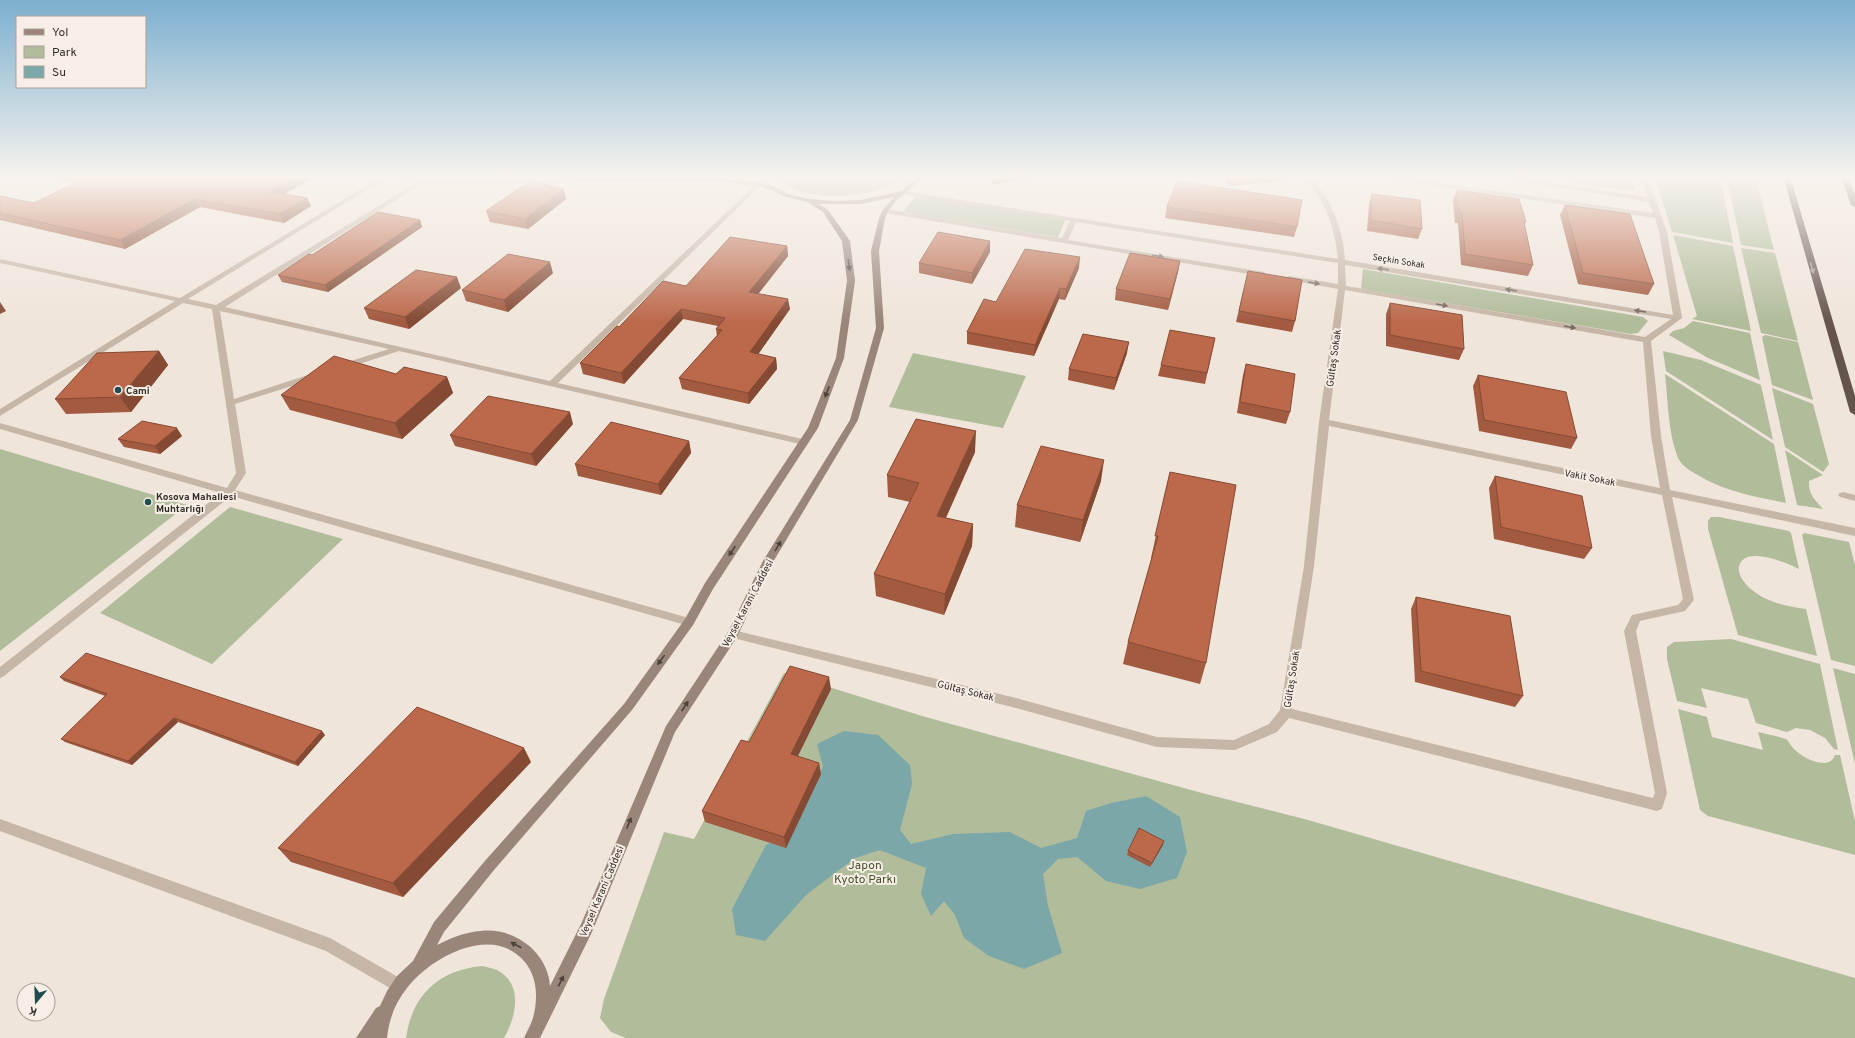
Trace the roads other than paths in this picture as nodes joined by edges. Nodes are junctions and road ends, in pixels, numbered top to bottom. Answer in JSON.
{"nodes":[{"id":1,"x":306,"y":224,"type":"edge"},
{"id":2,"x":352,"y":224,"type":"edge"},
{"id":3,"x":714,"y":224,"type":"edge"},
{"id":4,"x":835,"y":224,"type":"edge"},
{"id":5,"x":882,"y":224,"type":"edge"},
{"id":6,"x":965,"y":224,"type":"edge"},
{"id":7,"x":1072,"y":224,"type":"edge"},
{"id":8,"x":1108,"y":224,"type":"edge"},
{"id":9,"x":1335,"y":224,"type":"edge"},
{"id":10,"x":1660,"y":224,"type":"edge"},
{"id":11,"x":1800,"y":224,"type":"edge"},
{"id":12,"x":1064,"y":241,"type":"junction"},
{"id":13,"x":0,"y":261,"type":"edge"},
{"id":14,"x":1343,"y":262,"type":"junction"},
{"id":15,"x":1342,"y":287,"type":"junction"},
{"id":16,"x":180,"y":301,"type":"junction"},
{"id":17,"x":216,"y":308,"type":"junction"},
{"id":18,"x":1678,"y":318,"type":"junction"},
{"id":19,"x":1647,"y":340,"type":"junction"},
{"id":20,"x":399,"y":348,"type":"junction"},
{"id":21,"x":552,"y":384,"type":"junction"},
{"id":22,"x":230,"y":403,"type":"junction"},
{"id":23,"x":1855,"y":412,"type":"edge"},
{"id":24,"x":0,"y":413,"type":"edge"},
{"id":25,"x":1324,"y":422,"type":"junction"},
{"id":26,"x":0,"y":426,"type":"edge"},
{"id":27,"x":804,"y":442,"type":"junction"},
{"id":28,"x":229,"y":492,"type":"junction"},
{"id":29,"x":1666,"y":493,"type":"junction"},
{"id":30,"x":1842,"y":495,"type":"dead end"},
{"id":31,"x":1855,"y":498,"type":"edge"},
{"id":32,"x":1855,"y":532,"type":"edge"},
{"id":33,"x":689,"y":622,"type":"junction"},
{"id":34,"x":733,"y":634,"type":"junction"},
{"id":35,"x":0,"y":673,"type":"edge"},
{"id":36,"x":1286,"y":712,"type":"junction"},
{"id":37,"x":0,"y":825,"type":"edge"},
{"id":38,"x":417,"y":968,"type":"junction"},
{"id":39,"x":400,"y":986,"type":"junction"},
{"id":40,"x":390,"y":1000,"type":"junction"},
{"id":41,"x":535,"y":1033,"type":"edge"},
{"id":42,"x":364,"y":1038,"type":"edge"},
{"id":43,"x":379,"y":1038,"type":"edge"}],
"edges":[{"from":1,"to":16,"type":"street"},
{"from":2,"to":17,"type":"street"},
{"from":3,"to":21,"type":"street"},
{"from":4,"to":27,"type":"main road","one_way":true},
{"from":34,"to":5,"type":"main road","name":"Veysel Karani Caddesi","one_way":true},
{"from":6,"to":12,"type":"street"},
{"from":7,"to":12,"type":"street"},
{"from":8,"to":14,"type":"street","name":"Seçkin Sokak"},
{"from":9,"to":14,"type":"street","name":"Gültaş Sokak"},
{"from":10,"to":18,"type":"street"},
{"from":11,"to":23,"type":"highway","one_way":true},
{"from":12,"to":15,"type":"street","one_way":true},
{"from":13,"to":16,"type":"street"},
{"from":14,"to":15,"type":"street","name":"Gültaş Sokak"},
{"from":18,"to":14,"type":"street","name":"Seçkin Sokak","one_way":true},
{"from":15,"to":19,"type":"street","one_way":true},
{"from":15,"to":25,"type":"street","name":"Gültaş Sokak"},
{"from":16,"to":17,"type":"street"},
{"from":16,"to":24,"type":"street"},
{"from":17,"to":20,"type":"street"},
{"from":17,"to":22,"type":"street"},
{"from":18,"to":19,"type":"street"},
{"from":19,"to":29,"type":"street"},
{"from":20,"to":21,"type":"street"},
{"from":20,"to":22,"type":"street"},
{"from":21,"to":27,"type":"street"},
{"from":22,"to":28,"type":"street"},
{"from":25,"to":29,"type":"street","name":"Vakit Sokak"},
{"from":25,"to":36,"type":"street","name":"Gültaş Sokak"},
{"from":26,"to":28,"type":"street"},
{"from":27,"to":33,"type":"main road","one_way":true},
{"from":28,"to":33,"type":"street"},
{"from":28,"to":35,"type":"street"},
{"from":29,"to":32,"type":"street","name":"Vakit Sokak"},
{"from":29,"to":36,"type":"street"},
{"from":30,"to":31,"type":"street"},
{"from":33,"to":38,"type":"main road","one_way":true},
{"from":34,"to":36,"type":"street","name":"Gültaş Sokak"},
{"from":41,"to":34,"type":"main road","name":"Veysel Karani Caddesi","one_way":true},
{"from":37,"to":39,"type":"street"},
{"from":38,"to":39,"type":"main road"},
{"from":41,"to":38,"type":"main road","one_way":true},
{"from":39,"to":40,"type":"main road"},
{"from":40,"to":42,"type":"main road"},
{"from":40,"to":43,"type":"main road"}]}
